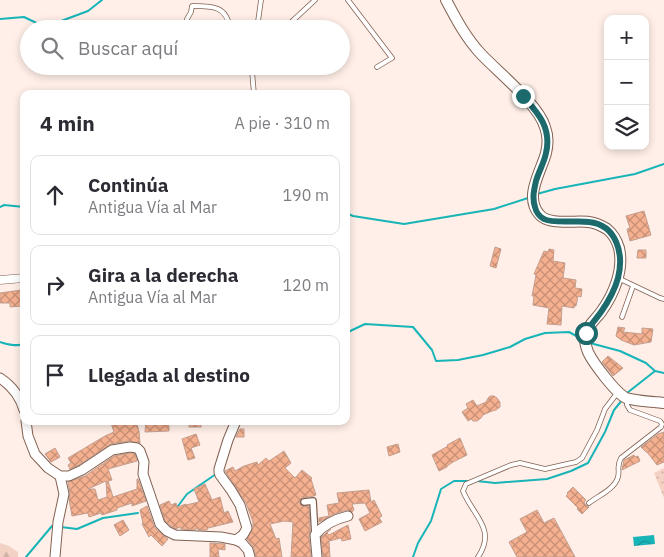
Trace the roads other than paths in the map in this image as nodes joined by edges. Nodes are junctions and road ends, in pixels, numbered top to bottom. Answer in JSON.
{"nodes":[{"id":1,"x":190,"y":0,"type":"edge"},
{"id":2,"x":261,"y":0,"type":"edge"},
{"id":3,"x":316,"y":0,"type":"edge"},
{"id":4,"x":348,"y":0,"type":"edge"},
{"id":5,"x":446,"y":0,"type":"edge"},
{"id":6,"x":192,"y":6,"type":"junction"},
{"id":7,"x":187,"y":20,"type":"edge"},
{"id":8,"x":228,"y":20,"type":"edge"},
{"id":9,"x":258,"y":20,"type":"edge"},
{"id":10,"x":295,"y":20,"type":"edge"},
{"id":11,"x":377,"y":66,"type":"dead end"},
{"id":12,"x":253,"y":75,"type":"edge"},
{"id":13,"x":254,"y":90,"type":"edge"},
{"id":14,"x":20,"y":278,"type":"edge"},
{"id":15,"x":618,"y":278,"type":"junction"},
{"id":16,"x":0,"y":280,"type":"edge"},
{"id":17,"x":634,"y":286,"type":"junction"},
{"id":18,"x":664,"y":299,"type":"edge"},
{"id":19,"x":622,"y":317,"type":"dead end"},
{"id":20,"x":0,"y":378,"type":"edge"},
{"id":21,"x":623,"y":395,"type":"junction"},
{"id":22,"x":20,"y":401,"type":"edge"},
{"id":23,"x":664,"y":403,"type":"edge"},
{"id":24,"x":28,"y":425,"type":"edge"},
{"id":25,"x":234,"y":425,"type":"edge"},
{"id":26,"x":60,"y":476,"type":"junction"},
{"id":27,"x":304,"y":502,"type":"dead end"},
{"id":28,"x":589,"y":503,"type":"dead end"},
{"id":29,"x":348,"y":516,"type":"dead end"},
{"id":30,"x":315,"y":534,"type":"junction"},
{"id":31,"x":236,"y":540,"type":"junction"},
{"id":32,"x":54,"y":557,"type":"edge"},
{"id":33,"x":250,"y":557,"type":"edge"},
{"id":34,"x":317,"y":557,"type":"edge"},
{"id":35,"x":478,"y":557,"type":"edge"}],
"edges":[{"from":1,"to":6,"type":"lane"},
{"from":2,"to":9,"type":"lane"},
{"from":3,"to":10,"type":"lane"},
{"from":4,"to":11,"type":"lane"},
{"from":5,"to":15,"type":"main road"},
{"from":6,"to":7,"type":"lane"},
{"from":6,"to":8,"type":"lane"},
{"from":12,"to":13,"type":"lane"},
{"from":14,"to":16,"type":"street"},
{"from":15,"to":17,"type":"lane"},
{"from":15,"to":21,"type":"main road"},
{"from":17,"to":18,"type":"lane"},
{"from":17,"to":19,"type":"lane"},
{"from":20,"to":22,"type":"street"},
{"from":21,"to":23,"type":"main road"},
{"from":21,"to":28,"type":"lane"},
{"from":21,"to":35,"type":"lane"},
{"from":24,"to":26,"type":"street"},
{"from":25,"to":31,"type":"street"},
{"from":26,"to":31,"type":"street"},
{"from":26,"to":32,"type":"street"},
{"from":27,"to":30,"type":"street"},
{"from":29,"to":30,"type":"street"},
{"from":30,"to":34,"type":"street"},
{"from":31,"to":33,"type":"street"}]}
